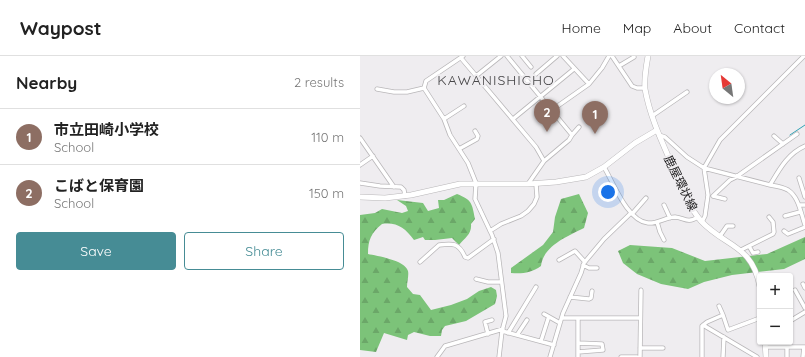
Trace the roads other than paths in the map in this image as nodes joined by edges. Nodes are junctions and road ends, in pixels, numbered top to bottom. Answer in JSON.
{"nodes":[{"id":1,"x":501,"y":56,"type":"edge"},
{"id":2,"x":507,"y":56,"type":"edge"},
{"id":3,"x":522,"y":56,"type":"edge"},
{"id":4,"x":557,"y":56,"type":"edge"},
{"id":5,"x":563,"y":56,"type":"edge"},
{"id":6,"x":609,"y":56,"type":"edge"},
{"id":7,"x":612,"y":56,"type":"edge"},
{"id":8,"x":648,"y":56,"type":"edge"},
{"id":9,"x":804,"y":56,"type":"edge"},
{"id":10,"x":462,"y":57,"type":"edge"},
{"id":11,"x":634,"y":57,"type":"edge"},
{"id":12,"x":619,"y":66,"type":"junction"},
{"id":13,"x":531,"y":67,"type":"dead end"},
{"id":14,"x":574,"y":69,"type":"junction"},
{"id":15,"x":536,"y":74,"type":"dead end"},
{"id":16,"x":476,"y":76,"type":"junction"},
{"id":17,"x":589,"y":84,"type":"junction"},
{"id":18,"x":424,"y":88,"type":"junction"},
{"id":19,"x":645,"y":88,"type":"junction"},
{"id":20,"x":378,"y":89,"type":"dead end"},
{"id":21,"x":687,"y":92,"type":"dead end"},
{"id":22,"x":540,"y":96,"type":"junction"},
{"id":23,"x":464,"y":106,"type":"dead end"},
{"id":24,"x":552,"y":110,"type":"junction"},
{"id":25,"x":652,"y":116,"type":"junction"},
{"id":26,"x":444,"y":119,"type":"junction"},
{"id":27,"x":513,"y":119,"type":"junction"},
{"id":28,"x":579,"y":127,"type":"dead end"},
{"id":29,"x":475,"y":131,"type":"dead end"},
{"id":30,"x":658,"y":132,"type":"junction"},
{"id":31,"x":797,"y":134,"type":"dead end"},
{"id":32,"x":572,"y":135,"type":"junction"},
{"id":33,"x":774,"y":136,"type":"dead end"},
{"id":34,"x":360,"y":138,"type":"edge"},
{"id":35,"x":783,"y":144,"type":"junction"},
{"id":36,"x":805,"y":146,"type":"edge"},
{"id":37,"x":459,"y":149,"type":"junction"},
{"id":38,"x":373,"y":156,"type":"junction"},
{"id":39,"x":544,"y":161,"type":"junction"},
{"id":40,"x":360,"y":165,"type":"edge"},
{"id":41,"x":604,"y":166,"type":"junction"},
{"id":42,"x":704,"y":168,"type":"junction"},
{"id":43,"x":736,"y":177,"type":"junction"},
{"id":44,"x":805,"y":177,"type":"edge"},
{"id":45,"x":360,"y":183,"type":"edge"},
{"id":46,"x":476,"y":183,"type":"junction"},
{"id":47,"x":528,"y":184,"type":"junction"},
{"id":48,"x":536,"y":184,"type":"junction"},
{"id":49,"x":770,"y":185,"type":"junction"},
{"id":50,"x":394,"y":187,"type":"junction"},
{"id":51,"x":405,"y":196,"type":"junction"},
{"id":52,"x":713,"y":196,"type":"junction"},
{"id":53,"x":360,"y":197,"type":"edge"},
{"id":54,"x":708,"y":197,"type":"junction"},
{"id":55,"x":805,"y":197,"type":"edge"},
{"id":56,"x":646,"y":198,"type":"dead end"},
{"id":57,"x":725,"y":199,"type":"dead end"},
{"id":58,"x":805,"y":204,"type":"edge"},
{"id":59,"x":664,"y":205,"type":"dead end"},
{"id":60,"x":799,"y":205,"type":"junction"},
{"id":61,"x":800,"y":212,"type":"junction"},
{"id":62,"x":632,"y":214,"type":"junction"},
{"id":63,"x":785,"y":216,"type":"dead end"},
{"id":64,"x":698,"y":217,"type":"junction"},
{"id":65,"x":769,"y":217,"type":"dead end"},
{"id":66,"x":670,"y":218,"type":"junction"},
{"id":67,"x":657,"y":222,"type":"junction"},
{"id":68,"x":702,"y":222,"type":"junction"},
{"id":69,"x":733,"y":226,"type":"dead end"},
{"id":70,"x":805,"y":226,"type":"edge"},
{"id":71,"x":490,"y":231,"type":"junction"},
{"id":72,"x":784,"y":231,"type":"dead end"},
{"id":73,"x":720,"y":236,"type":"junction"},
{"id":74,"x":494,"y":239,"type":"junction"},
{"id":75,"x":664,"y":240,"type":"dead end"},
{"id":76,"x":749,"y":246,"type":"junction"},
{"id":77,"x":741,"y":250,"type":"junction"},
{"id":78,"x":758,"y":252,"type":"dead end"},
{"id":79,"x":559,"y":260,"type":"dead end"},
{"id":80,"x":420,"y":262,"type":"dead end"},
{"id":81,"x":584,"y":264,"type":"junction"},
{"id":82,"x":597,"y":268,"type":"dead end"},
{"id":83,"x":757,"y":273,"type":"edge"},
{"id":84,"x":476,"y":279,"type":"dead end"},
{"id":85,"x":501,"y":282,"type":"junction"},
{"id":86,"x":536,"y":287,"type":"dead end"},
{"id":87,"x":641,"y":290,"type":"dead end"},
{"id":88,"x":795,"y":290,"type":"dead end"},
{"id":89,"x":592,"y":291,"type":"dead end"},
{"id":90,"x":570,"y":297,"type":"junction"},
{"id":91,"x":719,"y":306,"type":"dead end"},
{"id":92,"x":805,"y":308,"type":"edge"},
{"id":93,"x":805,"y":312,"type":"edge"},
{"id":94,"x":544,"y":314,"type":"dead end"},
{"id":95,"x":723,"y":315,"type":"junction"},
{"id":96,"x":562,"y":318,"type":"junction"},
{"id":97,"x":578,"y":318,"type":"junction"},
{"id":98,"x":640,"y":318,"type":"junction"},
{"id":99,"x":548,"y":319,"type":"dead end"},
{"id":100,"x":757,"y":319,"type":"edge"},
{"id":101,"x":793,"y":319,"type":"edge"},
{"id":102,"x":492,"y":320,"type":"dead end"},
{"id":103,"x":527,"y":320,"type":"dead end"},
{"id":104,"x":560,"y":324,"type":"junction"},
{"id":105,"x":703,"y":325,"type":"junction"},
{"id":106,"x":502,"y":330,"type":"junction"},
{"id":107,"x":508,"y":333,"type":"junction"},
{"id":108,"x":488,"y":334,"type":"junction"},
{"id":109,"x":517,"y":335,"type":"junction"},
{"id":110,"x":724,"y":337,"type":"junction"},
{"id":111,"x":541,"y":341,"type":"junction"},
{"id":112,"x":578,"y":343,"type":"junction"},
{"id":113,"x":554,"y":344,"type":"junction"},
{"id":114,"x":765,"y":345,"type":"edge"},
{"id":115,"x":772,"y":345,"type":"edge"},
{"id":116,"x":787,"y":347,"type":"junction"},
{"id":117,"x":804,"y":347,"type":"edge"},
{"id":118,"x":640,"y":348,"type":"junction"},
{"id":119,"x":663,"y":348,"type":"dead end"},
{"id":120,"x":578,"y":352,"type":"junction"},
{"id":121,"x":437,"y":357,"type":"edge"},
{"id":122,"x":499,"y":357,"type":"edge"},
{"id":123,"x":550,"y":357,"type":"edge"},
{"id":124,"x":578,"y":357,"type":"edge"},
{"id":125,"x":621,"y":357,"type":"edge"},
{"id":126,"x":637,"y":357,"type":"edge"},
{"id":127,"x":640,"y":357,"type":"edge"},
{"id":128,"x":702,"y":357,"type":"edge"},
{"id":129,"x":723,"y":357,"type":"edge"},
{"id":130,"x":757,"y":357,"type":"edge"},
{"id":131,"x":766,"y":357,"type":"edge"},
{"id":132,"x":787,"y":357,"type":"edge"},
{"id":133,"x":803,"y":357,"type":"edge"}],
"edges":[{"from":1,"to":16,"type":"street"},
{"from":2,"to":22,"type":"street"},
{"from":3,"to":13,"type":"street"},
{"from":4,"to":15,"type":"street"},
{"from":5,"to":14,"type":"street"},
{"from":6,"to":17,"type":"street"},
{"from":7,"to":12,"type":"street"},
{"from":8,"to":19,"type":"street","name":"鹿屋環状線"},
{"from":9,"to":42,"type":"street"},
{"from":10,"to":16,"type":"street"},
{"from":10,"to":18,"type":"street"},
{"from":11,"to":12,"type":"street"},
{"from":12,"to":19,"type":"street"},
{"from":14,"to":17,"type":"street"},
{"from":14,"to":22,"type":"street"},
{"from":16,"to":27,"type":"street"},
{"from":17,"to":24,"type":"street"},
{"from":18,"to":20,"type":"street"},
{"from":18,"to":26,"type":"street"},
{"from":19,"to":25,"type":"street","name":"鹿屋環状線"},
{"from":21,"to":25,"type":"street"},
{"from":22,"to":24,"type":"street"},
{"from":22,"to":27,"type":"street"},
{"from":23,"to":26,"type":"street"},
{"from":24,"to":32,"type":"street"},
{"from":25,"to":30,"type":"street","name":"鹿屋環状線"},
{"from":26,"to":37,"type":"street"},
{"from":27,"to":39,"type":"street"},
{"from":28,"to":32,"type":"street"},
{"from":29,"to":37,"type":"street"},
{"from":30,"to":41,"type":"street"},
{"from":30,"to":42,"type":"street"},
{"from":30,"to":64,"type":"street","name":"鹿屋環状線"},
{"from":31,"to":35,"type":"street"},
{"from":32,"to":39,"type":"street"},
{"from":33,"to":35,"type":"street"},
{"from":34,"to":38,"type":"street"},
{"from":35,"to":43,"type":"street"},
{"from":36,"to":49,"type":"street"},
{"from":37,"to":46,"type":"street"},
{"from":38,"to":40,"type":"street"},
{"from":38,"to":50,"type":"street"},
{"from":39,"to":47,"type":"street"},
{"from":41,"to":48,"type":"street"},
{"from":41,"to":62,"type":"street"},
{"from":42,"to":43,"type":"street"},
{"from":42,"to":54,"type":"street"},
{"from":43,"to":49,"type":"street"},
{"from":43,"to":52,"type":"street"},
{"from":44,"to":55,"type":"street"},
{"from":45,"to":50,"type":"street"},
{"from":46,"to":47,"type":"street"},
{"from":46,"to":51,"type":"street"},
{"from":46,"to":71,"type":"street"},
{"from":47,"to":48,"type":"street"},
{"from":48,"to":71,"type":"street"},
{"from":49,"to":60,"type":"street"},
{"from":50,"to":51,"type":"street"},
{"from":51,"to":53,"type":"street"},
{"from":52,"to":54,"type":"street"},
{"from":52,"to":57,"type":"street"},
{"from":54,"to":68,"type":"street"},
{"from":56,"to":62,"type":"street"},
{"from":58,"to":60,"type":"street"},
{"from":59,"to":66,"type":"street"},
{"from":60,"to":61,"type":"street"},
{"from":61,"to":63,"type":"street"},
{"from":61,"to":70,"type":"street"},
{"from":62,"to":67,"type":"street"},
{"from":62,"to":81,"type":"street"},
{"from":64,"to":66,"type":"street"},
{"from":64,"to":68,"type":"street","name":"鹿屋環状線"},
{"from":65,"to":76,"type":"street"},
{"from":66,"to":67,"type":"street"},
{"from":67,"to":75,"type":"street"},
{"from":68,"to":73,"type":"street","name":"鹿屋環状線"},
{"from":69,"to":73,"type":"street"},
{"from":70,"to":72,"type":"street"},
{"from":71,"to":74,"type":"street"},
{"from":73,"to":77,"type":"street","name":"鹿屋環状線"},
{"from":74,"to":80,"type":"street"},
{"from":74,"to":85,"type":"street"},
{"from":76,"to":77,"type":"street"},
{"from":76,"to":78,"type":"street"},
{"from":77,"to":83,"type":"street","name":"鹿屋環状線"},
{"from":79,"to":81,"type":"street"},
{"from":81,"to":82,"type":"street"},
{"from":81,"to":90,"type":"street"},
{"from":84,"to":85,"type":"street"},
{"from":85,"to":106,"type":"street"},
{"from":86,"to":107,"type":"street"},
{"from":87,"to":98,"type":"street"},
{"from":88,"to":92,"type":"street"},
{"from":89,"to":90,"type":"street"},
{"from":90,"to":96,"type":"street"},
{"from":91,"to":95,"type":"street"},
{"from":93,"to":101,"type":"street"},
{"from":94,"to":104,"type":"street"},
{"from":95,"to":100,"type":"street"},
{"from":95,"to":105,"type":"street"},
{"from":96,"to":97,"type":"street"},
{"from":96,"to":104,"type":"street"},
{"from":97,"to":98,"type":"street"},
{"from":97,"to":112,"type":"street"},
{"from":98,"to":118,"type":"street"},
{"from":99,"to":111,"type":"street"},
{"from":102,"to":108,"type":"street"},
{"from":103,"to":109,"type":"street"},
{"from":104,"to":113,"type":"street"},
{"from":105,"to":110,"type":"street"},
{"from":105,"to":128,"type":"street"},
{"from":106,"to":107,"type":"street"},
{"from":106,"to":108,"type":"street"},
{"from":106,"to":122,"type":"street"},
{"from":107,"to":109,"type":"street"},
{"from":108,"to":121,"type":"street"},
{"from":109,"to":111,"type":"street"},
{"from":110,"to":129,"type":"street"},
{"from":110,"to":130,"type":"street"},
{"from":111,"to":113,"type":"street"},
{"from":112,"to":120,"type":"street"},
{"from":112,"to":120,"type":"street"},
{"from":113,"to":123,"type":"street"},
{"from":114,"to":131,"type":"street"},
{"from":115,"to":116,"type":"street"},
{"from":116,"to":117,"type":"street"},
{"from":116,"to":132,"type":"street"},
{"from":117,"to":133,"type":"street"},
{"from":118,"to":119,"type":"street"},
{"from":118,"to":127,"type":"street"},
{"from":120,"to":124,"type":"street"},
{"from":125,"to":126,"type":"street"}]}
